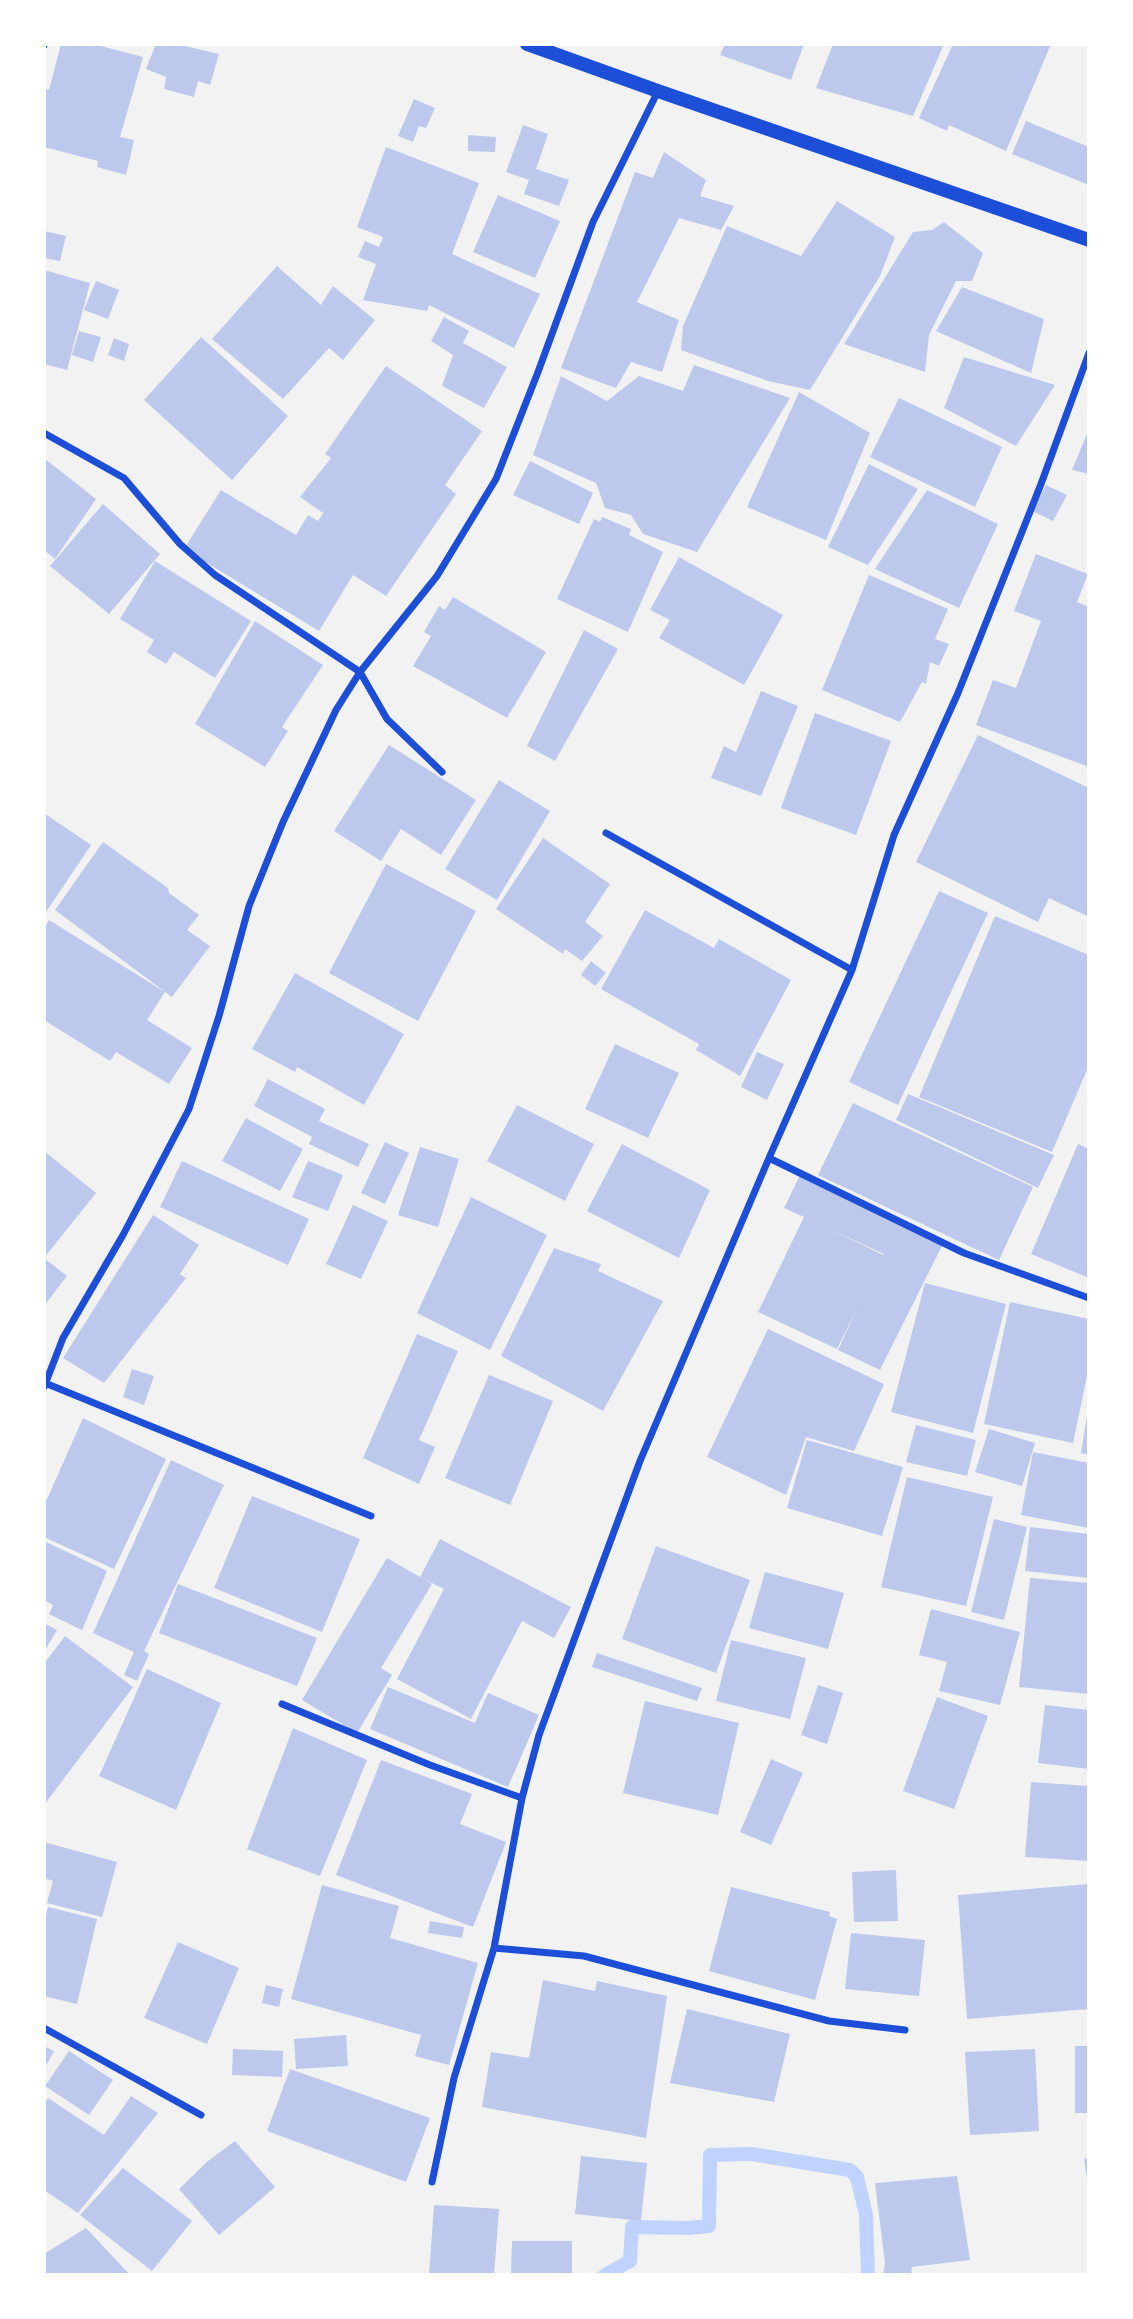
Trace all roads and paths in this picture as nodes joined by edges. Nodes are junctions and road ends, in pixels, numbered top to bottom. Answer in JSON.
{"nodes":[{"id":1,"x":527,"y":44,"type":"edge"},
{"id":2,"x":658,"y":91,"type":"junction"},
{"id":3,"x":1089,"y":240,"type":"edge"},
{"id":4,"x":1089,"y":353,"type":"edge"},
{"id":5,"x":44,"y":433,"type":"edge"},
{"id":6,"x":360,"y":672,"type":"junction"},
{"id":7,"x":442,"y":772,"type":"dead end"},
{"id":8,"x":606,"y":833,"type":"dead end"},
{"id":9,"x":852,"y":970,"type":"junction"},
{"id":10,"x":769,"y":1158,"type":"junction"},
{"id":11,"x":1089,"y":1298,"type":"edge"},
{"id":12,"x":44,"y":1385,"type":"edge"},
{"id":13,"x":371,"y":1516,"type":"dead end"},
{"id":14,"x":282,"y":1703,"type":"dead end"},
{"id":15,"x":522,"y":1798,"type":"junction"},
{"id":16,"x":494,"y":1948,"type":"junction"},
{"id":17,"x":44,"y":2028,"type":"edge"},
{"id":18,"x":905,"y":2030,"type":"dead end"},
{"id":19,"x":201,"y":2115,"type":"dead end"},
{"id":20,"x":432,"y":2182,"type":"dead end"}],
"edges":[{"from":1,"to":2,"type":"main road"},
{"from":2,"to":3,"type":"main road"},
{"from":2,"to":6,"type":"street"},
{"from":4,"to":9,"type":"street"},
{"from":5,"to":6,"type":"street"},
{"from":6,"to":7,"type":"street"},
{"from":6,"to":12,"type":"street"},
{"from":8,"to":9,"type":"street"},
{"from":9,"to":10,"type":"street"},
{"from":10,"to":11,"type":"street"},
{"from":10,"to":15,"type":"street"},
{"from":12,"to":13,"type":"street"},
{"from":14,"to":15,"type":"street"},
{"from":15,"to":16,"type":"street"},
{"from":16,"to":18,"type":"street"},
{"from":16,"to":20,"type":"street"},
{"from":17,"to":19,"type":"street"}]}
